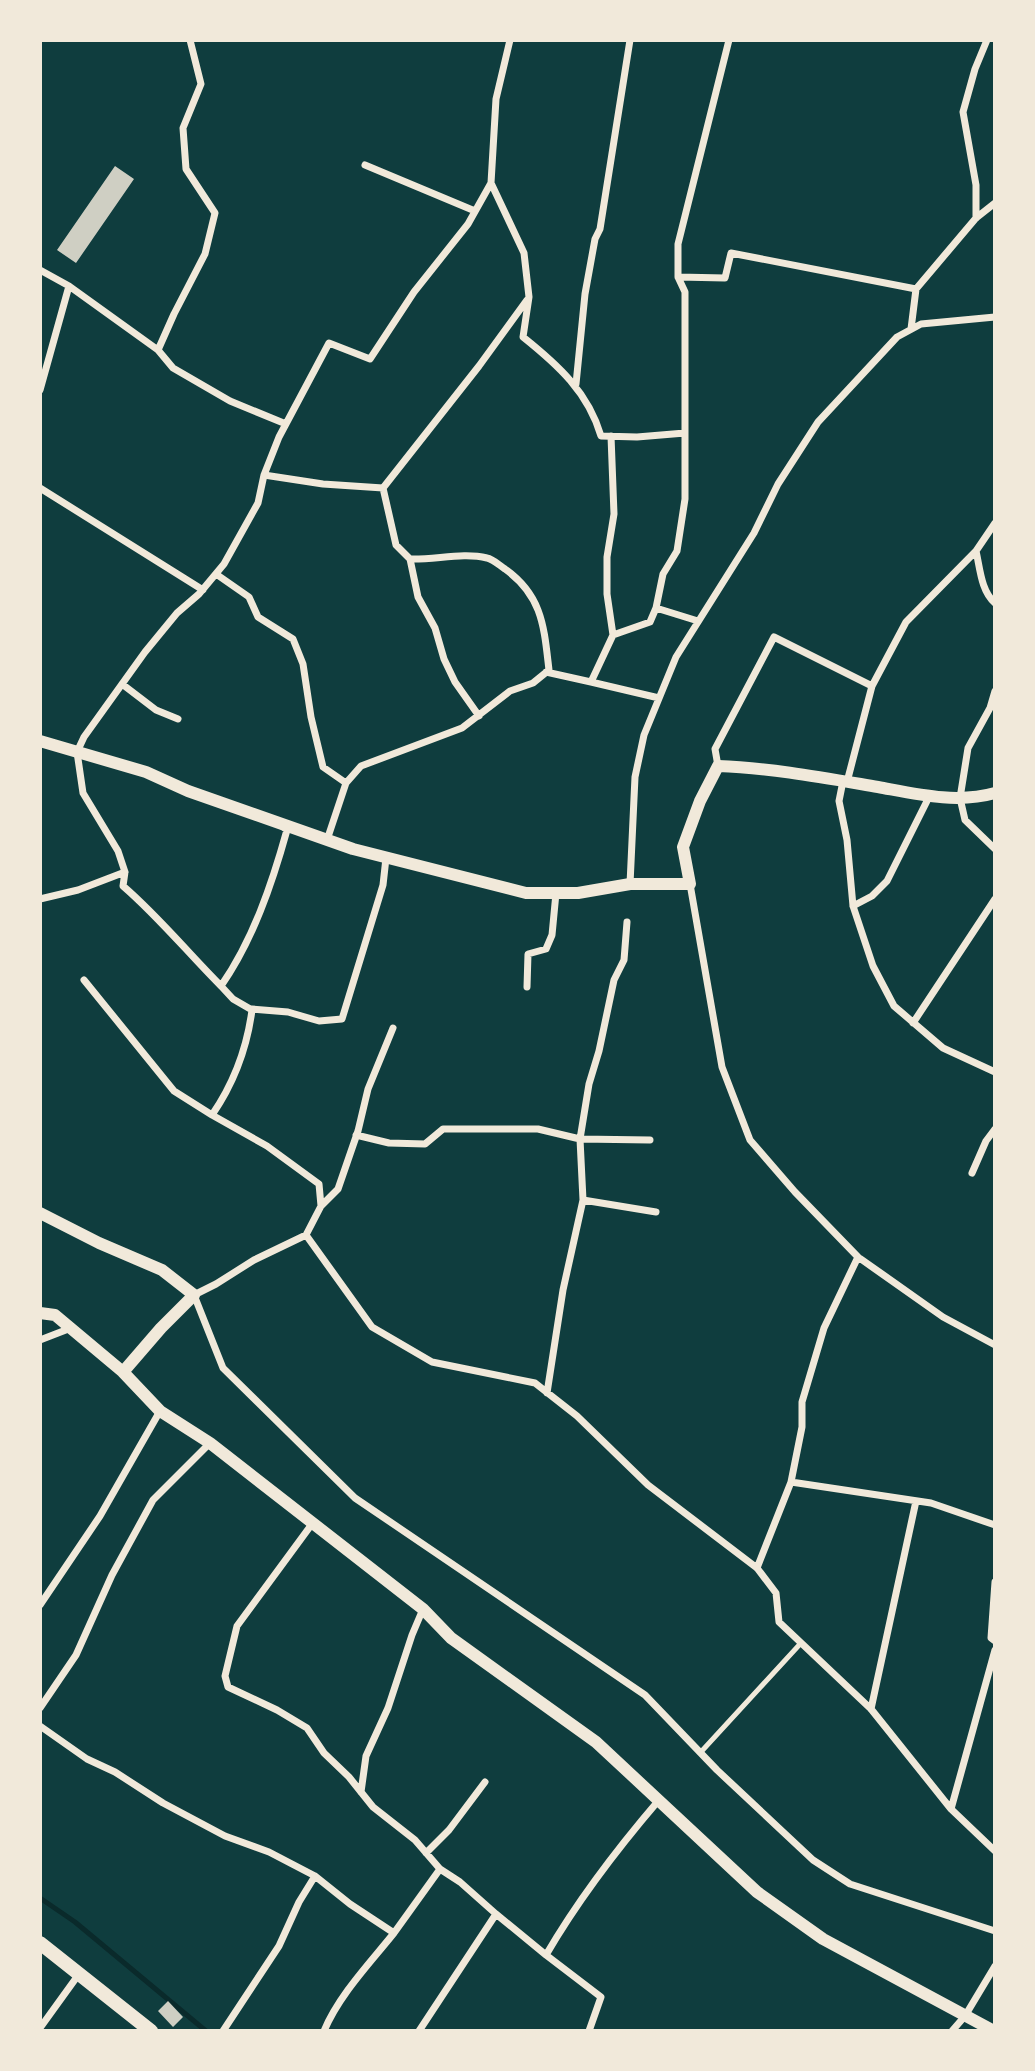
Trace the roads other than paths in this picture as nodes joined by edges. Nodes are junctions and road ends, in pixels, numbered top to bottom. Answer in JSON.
{"nodes":[{"id":1,"x":190,"y":40,"type":"edge"},
{"id":2,"x":510,"y":40,"type":"edge"},
{"id":3,"x":630,"y":40,"type":"edge"},
{"id":4,"x":729,"y":40,"type":"edge"},
{"id":5,"x":987,"y":40,"type":"edge"},
{"id":6,"x":365,"y":165,"type":"dead end"},
{"id":7,"x":491,"y":184,"type":"junction"},
{"id":8,"x":995,"y":203,"type":"edge"},
{"id":9,"x":475,"y":211,"type":"junction"},
{"id":10,"x":976,"y":218,"type":"junction"},
{"id":11,"x":40,"y":270,"type":"edge"},
{"id":12,"x":677,"y":277,"type":"junction"},
{"id":13,"x":69,"y":286,"type":"junction"},
{"id":14,"x":916,"y":289,"type":"junction"},
{"id":15,"x":530,"y":297,"type":"junction"},
{"id":16,"x":995,"y":317,"type":"edge"},
{"id":17,"x":911,"y":329,"type":"junction"},
{"id":18,"x":158,"y":350,"type":"junction"},
{"id":19,"x":576,"y":384,"type":"junction"},
{"id":20,"x":40,"y":390,"type":"edge"},
{"id":21,"x":286,"y":424,"type":"junction"},
{"id":22,"x":685,"y":433,"type":"junction"},
{"id":23,"x":611,"y":436,"type":"junction"},
{"id":24,"x":264,"y":475,"type":"junction"},
{"id":25,"x":40,"y":488,"type":"edge"},
{"id":26,"x":383,"y":488,"type":"junction"},
{"id":27,"x":995,"y":523,"type":"edge"},
{"id":28,"x":976,"y":551,"type":"junction"},
{"id":29,"x":410,"y":559,"type":"junction"},
{"id":30,"x":216,"y":574,"type":"junction"},
{"id":31,"x":203,"y":590,"type":"junction"},
{"id":32,"x":995,"y":603,"type":"edge"},
{"id":33,"x":656,"y":608,"type":"junction"},
{"id":34,"x":698,"y":621,"type":"junction"},
{"id":35,"x":613,"y":635,"type":"junction"},
{"id":36,"x":546,"y":673,"type":"junction"},
{"id":37,"x":591,"y":682,"type":"junction"},
{"id":38,"x":122,"y":684,"type":"junction"},
{"id":39,"x":872,"y":686,"type":"junction"},
{"id":40,"x":995,"y":691,"type":"edge"},
{"id":41,"x":659,"y":698,"type":"junction"},
{"id":42,"x":479,"y":716,"type":"junction"},
{"id":43,"x":178,"y":719,"type":"dead end"},
{"id":44,"x":40,"y":741,"type":"edge"},
{"id":45,"x":77,"y":752,"type":"junction"},
{"id":46,"x":718,"y":766,"type":"junction"},
{"id":47,"x":843,"y":781,"type":"junction"},
{"id":48,"x":346,"y":783,"type":"junction"},
{"id":49,"x":995,"y":793,"type":"edge"},
{"id":50,"x":929,"y":797,"type":"junction"},
{"id":51,"x":960,"y":797,"type":"junction"},
{"id":52,"x":276,"y":822,"type":"junction"},
{"id":53,"x":327,"y":841,"type":"junction"},
{"id":54,"x":995,"y":849,"type":"edge"},
{"id":55,"x":386,"y":858,"type":"junction"},
{"id":56,"x":125,"y":872,"type":"junction"},
{"id":57,"x":629,"y":884,"type":"junction"},
{"id":58,"x":690,"y":884,"type":"junction"},
{"id":59,"x":556,"y":893,"type":"junction"},
{"id":60,"x":40,"y":899,"type":"edge"},
{"id":61,"x":995,"y":899,"type":"edge"},
{"id":62,"x":853,"y":906,"type":"junction"},
{"id":63,"x":627,"y":922,"type":"dead end"},
{"id":64,"x":84,"y":980,"type":"dead end"},
{"id":65,"x":221,"y":986,"type":"junction"},
{"id":66,"x":527,"y":987,"type":"dead end"},
{"id":67,"x":252,"y":1009,"type":"junction"},
{"id":68,"x":914,"y":1023,"type":"junction"},
{"id":69,"x":393,"y":1028,"type":"dead end"},
{"id":70,"x":995,"y":1072,"type":"edge"},
{"id":71,"x":212,"y":1115,"type":"junction"},
{"id":72,"x":995,"y":1129,"type":"edge"},
{"id":73,"x":356,"y":1135,"type":"junction"},
{"id":74,"x":580,"y":1139,"type":"junction"},
{"id":75,"x":650,"y":1140,"type":"dead end"},
{"id":76,"x":972,"y":1173,"type":"dead end"},
{"id":77,"x":583,"y":1200,"type":"junction"},
{"id":78,"x":321,"y":1206,"type":"junction"},
{"id":79,"x":656,"y":1212,"type":"dead end"},
{"id":80,"x":40,"y":1213,"type":"edge"},
{"id":81,"x":306,"y":1235,"type":"junction"},
{"id":82,"x":858,"y":1256,"type":"junction"},
{"id":83,"x":194,"y":1295,"type":"junction"},
{"id":84,"x":40,"y":1313,"type":"edge"},
{"id":85,"x":71,"y":1328,"type":"junction"},
{"id":86,"x":40,"y":1340,"type":"edge"},
{"id":87,"x":995,"y":1345,"type":"edge"},
{"id":88,"x":123,"y":1372,"type":"junction"},
{"id":89,"x":547,"y":1393,"type":"junction"},
{"id":90,"x":160,"y":1411,"type":"junction"},
{"id":91,"x":210,"y":1443,"type":"junction"},
{"id":92,"x":791,"y":1482,"type":"junction"},
{"id":93,"x":916,"y":1501,"type":"junction"},
{"id":94,"x":312,"y":1524,"type":"junction"},
{"id":95,"x":995,"y":1525,"type":"edge"},
{"id":96,"x":757,"y":1567,"type":"junction"},
{"id":97,"x":995,"y":1582,"type":"edge"},
{"id":98,"x":40,"y":1605,"type":"edge"},
{"id":99,"x":423,"y":1609,"type":"junction"},
{"id":100,"x":995,"y":1641,"type":"edge"},
{"id":101,"x":801,"y":1643,"type":"junction"},
{"id":102,"x":995,"y":1650,"type":"edge"},
{"id":103,"x":40,"y":1708,"type":"edge"},
{"id":104,"x":871,"y":1709,"type":"junction"},
{"id":105,"x":40,"y":1726,"type":"edge"},
{"id":106,"x":700,"y":1753,"type":"junction"},
{"id":107,"x":485,"y":1782,"type":"dead end"},
{"id":108,"x":361,"y":1792,"type":"junction"},
{"id":109,"x":659,"y":1800,"type":"junction"},
{"id":110,"x":951,"y":1809,"type":"junction"},
{"id":111,"x":995,"y":1852,"type":"edge"},
{"id":112,"x":426,"y":1853,"type":"junction"},
{"id":113,"x":440,"y":1869,"type":"junction"},
{"id":114,"x":315,"y":1876,"type":"junction"},
{"id":115,"x":496,"y":1914,"type":"junction"},
{"id":116,"x":995,"y":1931,"type":"edge"},
{"id":117,"x":394,"y":1933,"type":"junction"},
{"id":118,"x":40,"y":1943,"type":"edge"},
{"id":119,"x":546,"y":1955,"type":"junction"},
{"id":120,"x":995,"y":1966,"type":"edge"},
{"id":121,"x":80,"y":1974,"type":"junction"},
{"id":122,"x":965,"y":2016,"type":"junction"},
{"id":123,"x":40,"y":2028,"type":"edge"},
{"id":124,"x":327,"y":2030,"type":"edge"},
{"id":125,"x":151,"y":2031,"type":"edge"},
{"id":126,"x":223,"y":2031,"type":"edge"},
{"id":127,"x":419,"y":2031,"type":"edge"},
{"id":128,"x":589,"y":2031,"type":"edge"},
{"id":129,"x":952,"y":2031,"type":"edge"},
{"id":130,"x":994,"y":2031,"type":"edge"}],
"edges":[{"from":1,"to":18,"type":"street"},
{"from":2,"to":7,"type":"street"},
{"from":3,"to":19,"type":"street"},
{"from":4,"to":12,"type":"street"},
{"from":5,"to":10,"type":"street"},
{"from":6,"to":9,"type":"street"},
{"from":7,"to":9,"type":"street"},
{"from":7,"to":15,"type":"street"},
{"from":8,"to":10,"type":"street"},
{"from":9,"to":21,"type":"street"},
{"from":10,"to":14,"type":"street"},
{"from":11,"to":13,"type":"street"},
{"from":12,"to":14,"type":"street"},
{"from":12,"to":22,"type":"street"},
{"from":13,"to":18,"type":"street"},
{"from":13,"to":20,"type":"street"},
{"from":14,"to":17,"type":"street"},
{"from":15,"to":19,"type":"street"},
{"from":15,"to":26,"type":"street"},
{"from":16,"to":17,"type":"street"},
{"from":17,"to":34,"type":"street"},
{"from":18,"to":21,"type":"street"},
{"from":19,"to":23,"type":"street"},
{"from":21,"to":24,"type":"street"},
{"from":22,"to":23,"type":"street"},
{"from":22,"to":33,"type":"street"},
{"from":23,"to":35,"type":"street"},
{"from":24,"to":26,"type":"street"},
{"from":24,"to":30,"type":"street"},
{"from":25,"to":31,"type":"street"},
{"from":26,"to":29,"type":"street"},
{"from":27,"to":28,"type":"street"},
{"from":28,"to":32,"type":"street"},
{"from":28,"to":39,"type":"street"},
{"from":29,"to":36,"type":"street"},
{"from":29,"to":42,"type":"street"},
{"from":30,"to":31,"type":"street"},
{"from":30,"to":48,"type":"street"},
{"from":31,"to":38,"type":"street"},
{"from":33,"to":34,"type":"street"},
{"from":33,"to":35,"type":"street"},
{"from":34,"to":41,"type":"street"},
{"from":35,"to":37,"type":"street"},
{"from":36,"to":37,"type":"street"},
{"from":36,"to":42,"type":"street"},
{"from":37,"to":41,"type":"street"},
{"from":38,"to":43,"type":"street"},
{"from":38,"to":45,"type":"street"},
{"from":39,"to":46,"type":"street"},
{"from":39,"to":47,"type":"street"},
{"from":40,"to":51,"type":"street"},
{"from":41,"to":57,"type":"street"},
{"from":42,"to":48,"type":"street"},
{"from":44,"to":45,"type":"street"},
{"from":45,"to":52,"type":"street"},
{"from":45,"to":56,"type":"street"},
{"from":46,"to":47,"type":"street"},
{"from":46,"to":58,"type":"street"},
{"from":47,"to":50,"type":"street"},
{"from":47,"to":62,"type":"street"},
{"from":48,"to":53,"type":"street"},
{"from":49,"to":51,"type":"street"},
{"from":50,"to":51,"type":"street"},
{"from":50,"to":62,"type":"street"},
{"from":51,"to":54,"type":"street"},
{"from":52,"to":53,"type":"street"},
{"from":52,"to":65,"type":"street"},
{"from":53,"to":55,"type":"street"},
{"from":55,"to":59,"type":"street"},
{"from":55,"to":67,"type":"street"},
{"from":56,"to":60,"type":"street"},
{"from":56,"to":65,"type":"street"},
{"from":57,"to":58,"type":"street"},
{"from":57,"to":59,"type":"street"},
{"from":58,"to":82,"type":"street"},
{"from":59,"to":66,"type":"street"},
{"from":61,"to":68,"type":"street"},
{"from":62,"to":68,"type":"street"},
{"from":63,"to":74,"type":"street"},
{"from":64,"to":71,"type":"street"},
{"from":65,"to":67,"type":"street"},
{"from":67,"to":71,"type":"street"},
{"from":68,"to":70,"type":"street"},
{"from":69,"to":73,"type":"street"},
{"from":71,"to":78,"type":"street"},
{"from":72,"to":76,"type":"street"},
{"from":73,"to":74,"type":"street"},
{"from":73,"to":78,"type":"street"},
{"from":74,"to":75,"type":"street"},
{"from":74,"to":77,"type":"street"},
{"from":77,"to":79,"type":"street"},
{"from":77,"to":89,"type":"street"},
{"from":78,"to":81,"type":"street"},
{"from":80,"to":83,"type":"street"},
{"from":81,"to":83,"type":"street"},
{"from":81,"to":89,"type":"street"},
{"from":82,"to":87,"type":"street"},
{"from":82,"to":92,"type":"street"},
{"from":83,"to":88,"type":"street"},
{"from":83,"to":106,"type":"street"},
{"from":84,"to":85,"type":"street"},
{"from":85,"to":86,"type":"street"},
{"from":85,"to":88,"type":"street"},
{"from":88,"to":90,"type":"street"},
{"from":89,"to":96,"type":"street"},
{"from":90,"to":91,"type":"street"},
{"from":90,"to":98,"type":"street"},
{"from":91,"to":94,"type":"street"},
{"from":91,"to":103,"type":"street"},
{"from":92,"to":93,"type":"street"},
{"from":92,"to":96,"type":"street"},
{"from":93,"to":95,"type":"street"},
{"from":93,"to":104,"type":"street"},
{"from":94,"to":99,"type":"street"},
{"from":94,"to":108,"type":"street"},
{"from":96,"to":101,"type":"street"},
{"from":97,"to":100,"type":"street"},
{"from":99,"to":108,"type":"street"},
{"from":99,"to":109,"type":"street"},
{"from":101,"to":104,"type":"street"},
{"from":101,"to":106,"type":"lane"},
{"from":102,"to":110,"type":"street"},
{"from":104,"to":110,"type":"street"},
{"from":105,"to":114,"type":"street"},
{"from":106,"to":116,"type":"street"},
{"from":107,"to":112,"type":"street"},
{"from":108,"to":112,"type":"street"},
{"from":109,"to":119,"type":"street"},
{"from":109,"to":122,"type":"street"},
{"from":110,"to":111,"type":"street"},
{"from":112,"to":113,"type":"street"},
{"from":113,"to":115,"type":"street"},
{"from":113,"to":117,"type":"street"},
{"from":114,"to":117,"type":"street"},
{"from":114,"to":126,"type":"street"},
{"from":115,"to":119,"type":"street"},
{"from":115,"to":127,"type":"street"},
{"from":117,"to":124,"type":"street"},
{"from":118,"to":121,"type":"main road"},
{"from":119,"to":128,"type":"street"},
{"from":120,"to":122,"type":"street"},
{"from":121,"to":123,"type":"street"},
{"from":121,"to":125,"type":"main road"},
{"from":122,"to":129,"type":"street"},
{"from":122,"to":130,"type":"street"}]}
